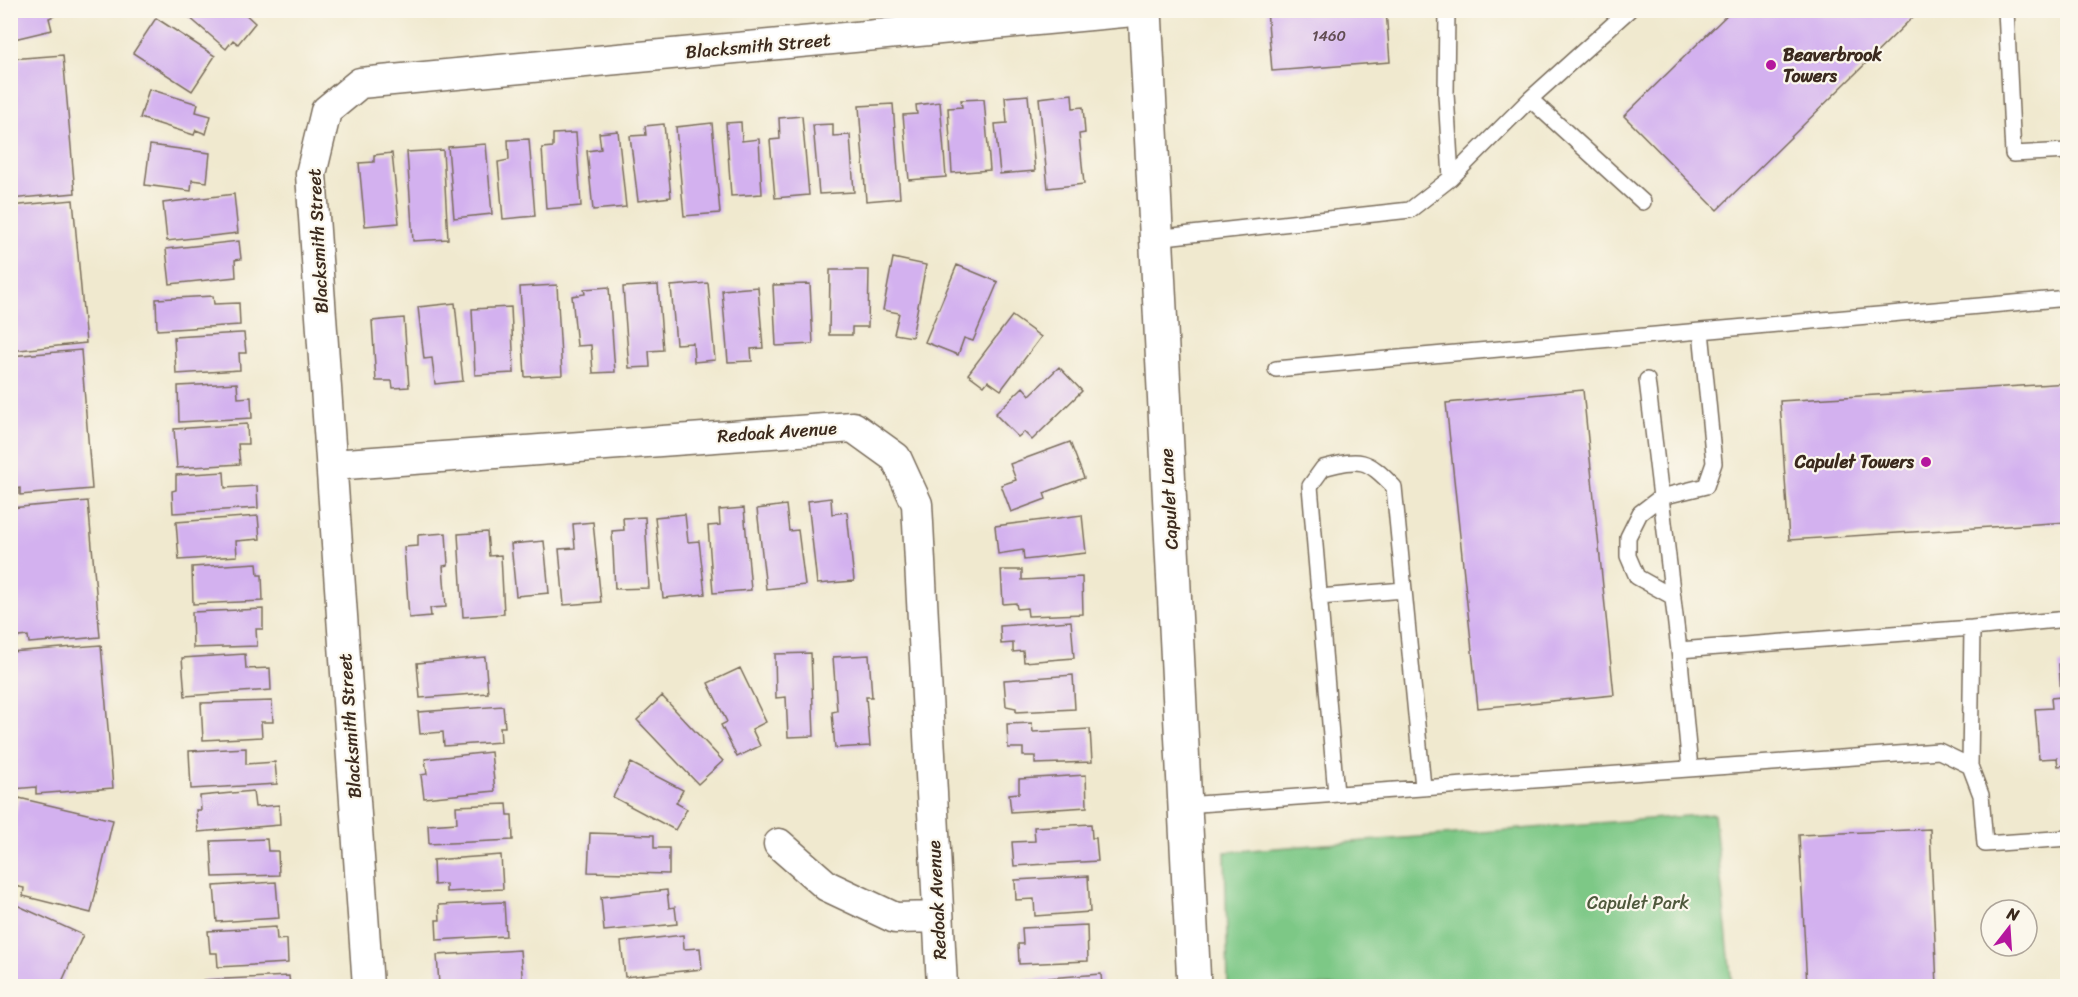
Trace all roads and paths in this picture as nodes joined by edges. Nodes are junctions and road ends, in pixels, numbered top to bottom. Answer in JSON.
{"nodes":[{"id":1,"x":1144,"y":10,"type":"edge"},
{"id":2,"x":1447,"y":10,"type":"edge"},
{"id":3,"x":1629,"y":10,"type":"edge"},
{"id":4,"x":2006,"y":10,"type":"edge"},
{"id":5,"x":1530,"y":99,"type":"junction"},
{"id":6,"x":2067,"y":151,"type":"edge"},
{"id":7,"x":1451,"y":178,"type":"junction"},
{"id":8,"x":1643,"y":202,"type":"dead end"},
{"id":9,"x":1155,"y":238,"type":"junction"},
{"id":10,"x":2067,"y":298,"type":"edge"},
{"id":11,"x":1701,"y":331,"type":"junction"},
{"id":12,"x":1275,"y":369,"type":"dead end"},
{"id":13,"x":1647,"y":380,"type":"dead end"},
{"id":14,"x":332,"y":465,"type":"junction"},
{"id":15,"x":1661,"y":497,"type":"junction"},
{"id":16,"x":1404,"y":590,"type":"junction"},
{"id":17,"x":1319,"y":597,"type":"junction"},
{"id":18,"x":1673,"y":597,"type":"junction"},
{"id":19,"x":2067,"y":619,"type":"edge"},
{"id":20,"x":1972,"y":628,"type":"junction"},
{"id":21,"x":1679,"y":650,"type":"junction"},
{"id":22,"x":1970,"y":766,"type":"junction"},
{"id":23,"x":1690,"y":769,"type":"junction"},
{"id":24,"x":1423,"y":787,"type":"junction"},
{"id":25,"x":1336,"y":794,"type":"junction"},
{"id":26,"x":1185,"y":805,"type":"junction"},
{"id":27,"x":2067,"y":838,"type":"edge"},
{"id":28,"x":778,"y":844,"type":"dead end"},
{"id":29,"x":938,"y":917,"type":"junction"},
{"id":30,"x":368,"y":987,"type":"edge"},
{"id":31,"x":942,"y":987,"type":"edge"},
{"id":32,"x":1194,"y":987,"type":"edge"}],
"edges":[{"from":1,"to":9,"type":"street","name":"Capulet Lane"},
{"from":1,"to":14,"type":"street","name":"Blacksmith Street"},
{"from":2,"to":7,"type":"lane"},
{"from":3,"to":5,"type":"lane"},
{"from":4,"to":6,"type":"lane"},
{"from":5,"to":7,"type":"lane"},
{"from":5,"to":8,"type":"lane"},
{"from":7,"to":9,"type":"lane"},
{"from":9,"to":26,"type":"street","name":"Capulet Lane"},
{"from":10,"to":11,"type":"lane"},
{"from":11,"to":12,"type":"lane"},
{"from":11,"to":15,"type":"lane"},
{"from":13,"to":15,"type":"lane"},
{"from":14,"to":29,"type":"street","name":"Redoak Avenue"},
{"from":14,"to":30,"type":"street","name":"Blacksmith Street"},
{"from":15,"to":18,"type":"lane"},
{"from":15,"to":18,"type":"lane"},
{"from":16,"to":17,"type":"lane"},
{"from":16,"to":17,"type":"lane"},
{"from":16,"to":24,"type":"lane"},
{"from":17,"to":25,"type":"lane"},
{"from":18,"to":21,"type":"lane"},
{"from":19,"to":20,"type":"lane"},
{"from":20,"to":21,"type":"lane"},
{"from":20,"to":22,"type":"lane"},
{"from":21,"to":23,"type":"lane"},
{"from":22,"to":23,"type":"lane"},
{"from":22,"to":27,"type":"lane"},
{"from":23,"to":24,"type":"lane"},
{"from":24,"to":25,"type":"lane"},
{"from":25,"to":26,"type":"lane"},
{"from":26,"to":32,"type":"street","name":"Capulet Lane"},
{"from":28,"to":29,"type":"street"},
{"from":29,"to":31,"type":"street","name":"Redoak Avenue"}]}
